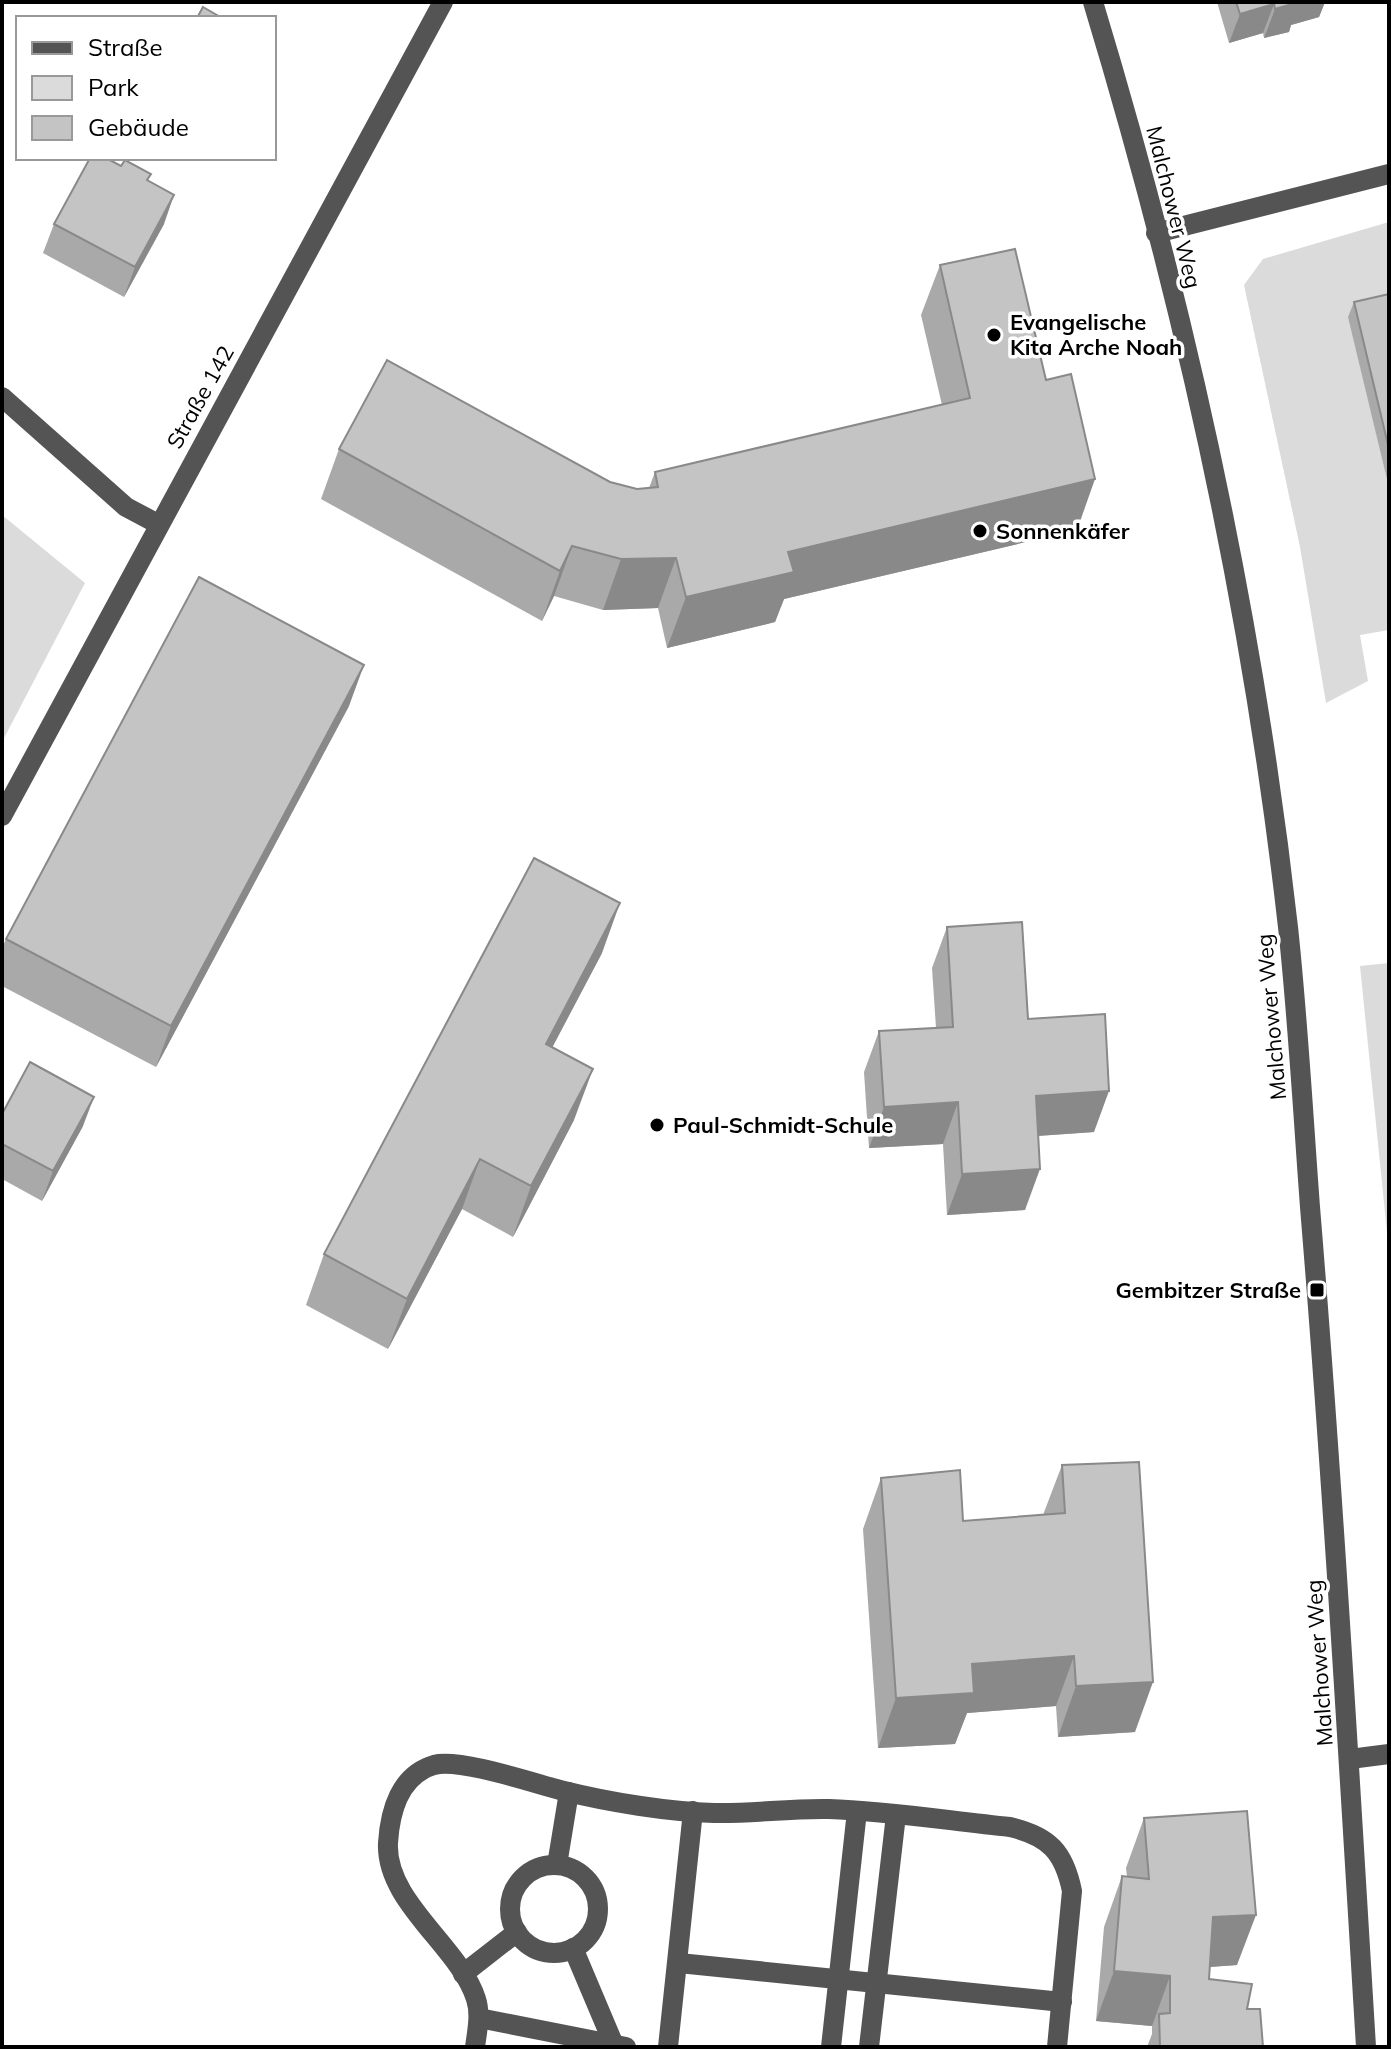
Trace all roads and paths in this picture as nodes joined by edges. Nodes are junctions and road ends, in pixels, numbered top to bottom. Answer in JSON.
{"nodes":[{"id":1,"x":443,"y":2,"type":"edge"},
{"id":2,"x":1093,"y":2,"type":"edge"},
{"id":3,"x":1389,"y":174,"type":"edge"},
{"id":4,"x":1156,"y":233,"type":"junction"},
{"id":5,"x":2,"y":397,"type":"edge"},
{"id":6,"x":158,"y":524,"type":"junction"},
{"id":7,"x":2,"y":816,"type":"edge"},
{"id":8,"x":1389,"y":1754,"type":"edge"},
{"id":9,"x":1350,"y":1759,"type":"junction"},
{"id":10,"x":569,"y":1792,"type":"junction"},
{"id":11,"x":693,"y":1811,"type":"junction"},
{"id":12,"x":857,"y":1811,"type":"junction"},
{"id":13,"x":896,"y":1815,"type":"junction"},
{"id":14,"x":557,"y":1865,"type":"junction"},
{"id":15,"x":517,"y":1932,"type":"junction"},
{"id":16,"x":573,"y":1948,"type":"junction"},
{"id":17,"x":679,"y":1963,"type":"junction"},
{"id":18,"x":463,"y":1974,"type":"junction"},
{"id":19,"x":838,"y":1979,"type":"junction"},
{"id":20,"x":876,"y":1982,"type":"junction"},
{"id":21,"x":1062,"y":2002,"type":"junction"},
{"id":22,"x":479,"y":2018,"type":"junction"},
{"id":23,"x":620,"y":2046,"type":"edge"},
{"id":24,"x":475,"y":2047,"type":"edge"},
{"id":25,"x":668,"y":2047,"type":"edge"},
{"id":26,"x":831,"y":2047,"type":"edge"},
{"id":27,"x":869,"y":2047,"type":"edge"},
{"id":28,"x":1057,"y":2047,"type":"edge"},
{"id":29,"x":1366,"y":2047,"type":"edge"}],
"edges":[{"from":1,"to":6,"type":"street","name":"Straße 142"},
{"from":2,"to":4,"type":"street","name":"Malchower Weg"},
{"from":3,"to":4,"type":"street"},
{"from":4,"to":9,"type":"street","name":"Malchower Weg"},
{"from":5,"to":6,"type":"street"},
{"from":6,"to":7,"type":"street","name":"Straße 142"},
{"from":8,"to":9,"type":"street"},
{"from":9,"to":29,"type":"street","name":"Malchower Weg"},
{"from":10,"to":11,"type":"street"},
{"from":10,"to":14,"type":"street"},
{"from":10,"to":18,"type":"street"},
{"from":11,"to":12,"type":"street"},
{"from":11,"to":17,"type":"street"},
{"from":12,"to":13,"type":"street"},
{"from":12,"to":19,"type":"street"},
{"from":13,"to":20,"type":"street"},
{"from":13,"to":21,"type":"street"},
{"from":14,"to":15,"type":"street"},
{"from":14,"to":16,"type":"street"},
{"from":15,"to":16,"type":"street"},
{"from":15,"to":18,"type":"street"},
{"from":16,"to":23,"type":"street"},
{"from":17,"to":19,"type":"street"},
{"from":17,"to":25,"type":"street"},
{"from":18,"to":22,"type":"street"},
{"from":19,"to":20,"type":"street"},
{"from":19,"to":26,"type":"street"},
{"from":20,"to":21,"type":"street"},
{"from":20,"to":27,"type":"street"},
{"from":21,"to":28,"type":"street"},
{"from":22,"to":23,"type":"street"},
{"from":22,"to":24,"type":"street"}]}
